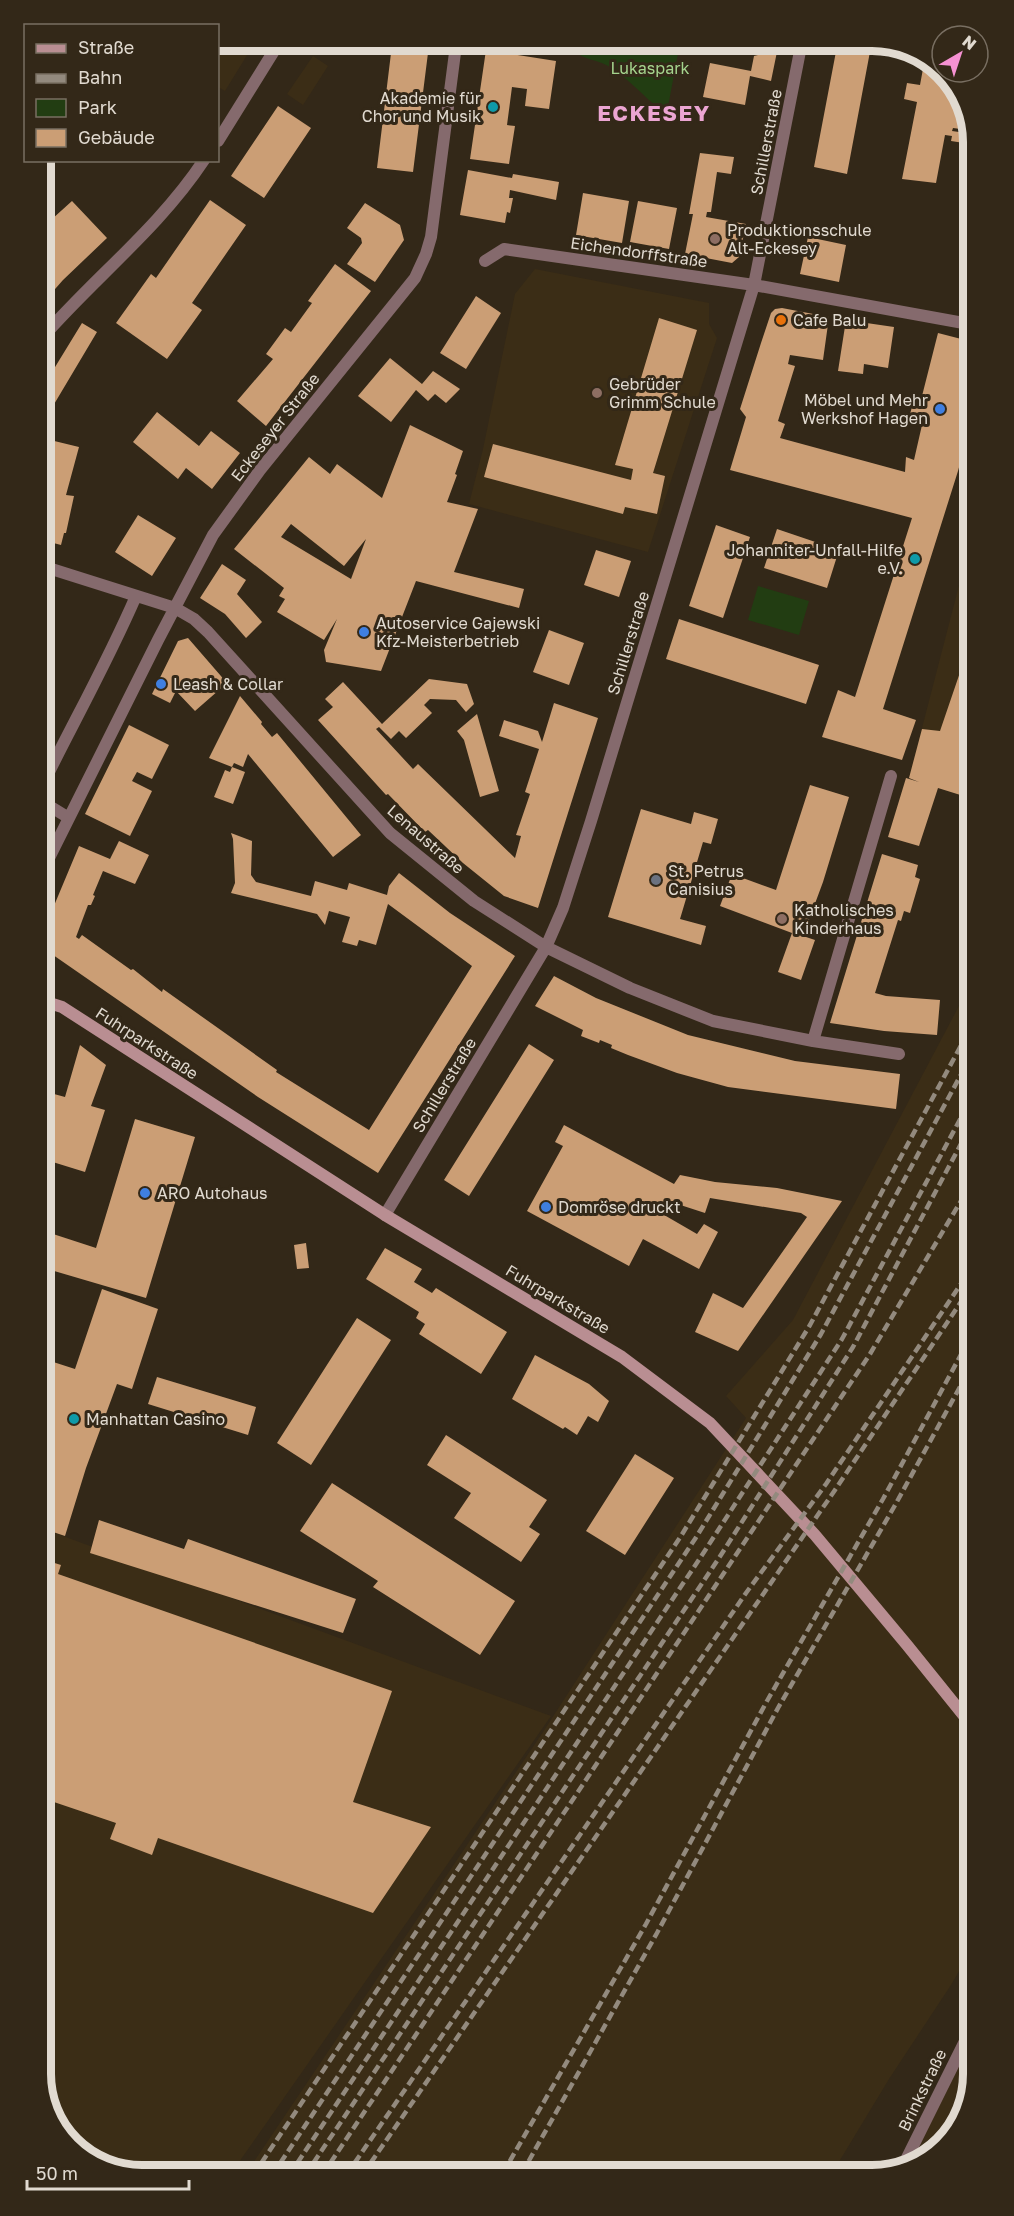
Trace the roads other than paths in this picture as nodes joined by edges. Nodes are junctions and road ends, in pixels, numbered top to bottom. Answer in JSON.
{"nodes":[{"id":1,"x":274,"y":51,"type":"edge"},
{"id":2,"x":455,"y":51,"type":"edge"},
{"id":3,"x":800,"y":51,"type":"edge"},
{"id":4,"x":219,"y":139,"type":"edge"},
{"id":5,"x":203,"y":162,"type":"edge"},
{"id":6,"x":486,"y":261,"type":"dead end"},
{"id":7,"x":754,"y":285,"type":"junction"},
{"id":8,"x":963,"y":323,"type":"edge"},
{"id":9,"x":51,"y":328,"type":"edge"},
{"id":10,"x":51,"y":569,"type":"edge"},
{"id":11,"x":136,"y":596,"type":"junction"},
{"id":12,"x":175,"y":608,"type":"junction"},
{"id":13,"x":51,"y":767,"type":"edge"},
{"id":14,"x":891,"y":776,"type":"dead end"},
{"id":15,"x":51,"y":807,"type":"edge"},
{"id":16,"x":69,"y":818,"type":"junction"},
{"id":17,"x":51,"y":854,"type":"edge"},
{"id":18,"x":546,"y":947,"type":"junction"},
{"id":19,"x":51,"y":1004,"type":"edge"},
{"id":20,"x":813,"y":1041,"type":"junction"},
{"id":21,"x":898,"y":1054,"type":"dead end"},
{"id":22,"x":386,"y":1215,"type":"junction"},
{"id":23,"x":963,"y":1716,"type":"edge"},
{"id":24,"x":963,"y":2045,"type":"edge"},
{"id":25,"x":906,"y":2158,"type":"edge"}],
"edges":[{"from":1,"to":4,"type":"street"},
{"from":2,"to":12,"type":"street","name":"Eckeseyer Straße"},
{"from":3,"to":7,"type":"street","name":"Schillerstraße"},
{"from":5,"to":9,"type":"street"},
{"from":6,"to":7,"type":"street","name":"Eichendorffstraße"},
{"from":7,"to":8,"type":"street","name":"Eichendorffstraße"},
{"from":7,"to":18,"type":"street","name":"Schillerstraße"},
{"from":10,"to":11,"type":"street","name":"Lenaustraße"},
{"from":11,"to":12,"type":"street","name":"Lenaustraße"},
{"from":11,"to":13,"type":"street"},
{"from":12,"to":16,"type":"street","name":"Eckeseyer Straße"},
{"from":12,"to":18,"type":"street","name":"Lenaustraße"},
{"from":14,"to":20,"type":"street"},
{"from":15,"to":16,"type":"street"},
{"from":16,"to":17,"type":"street","name":"Eckeseyer Straße"},
{"from":18,"to":20,"type":"street","name":"Lenaustraße"},
{"from":18,"to":22,"type":"street","name":"Schillerstraße"},
{"from":19,"to":22,"type":"main road","name":"Fuhrparkstraße"},
{"from":20,"to":21,"type":"street","name":"Lenaustraße"},
{"from":22,"to":23,"type":"main road","name":"Fuhrparkstraße"},
{"from":24,"to":25,"type":"street","name":"Brinkstraße"}]}
